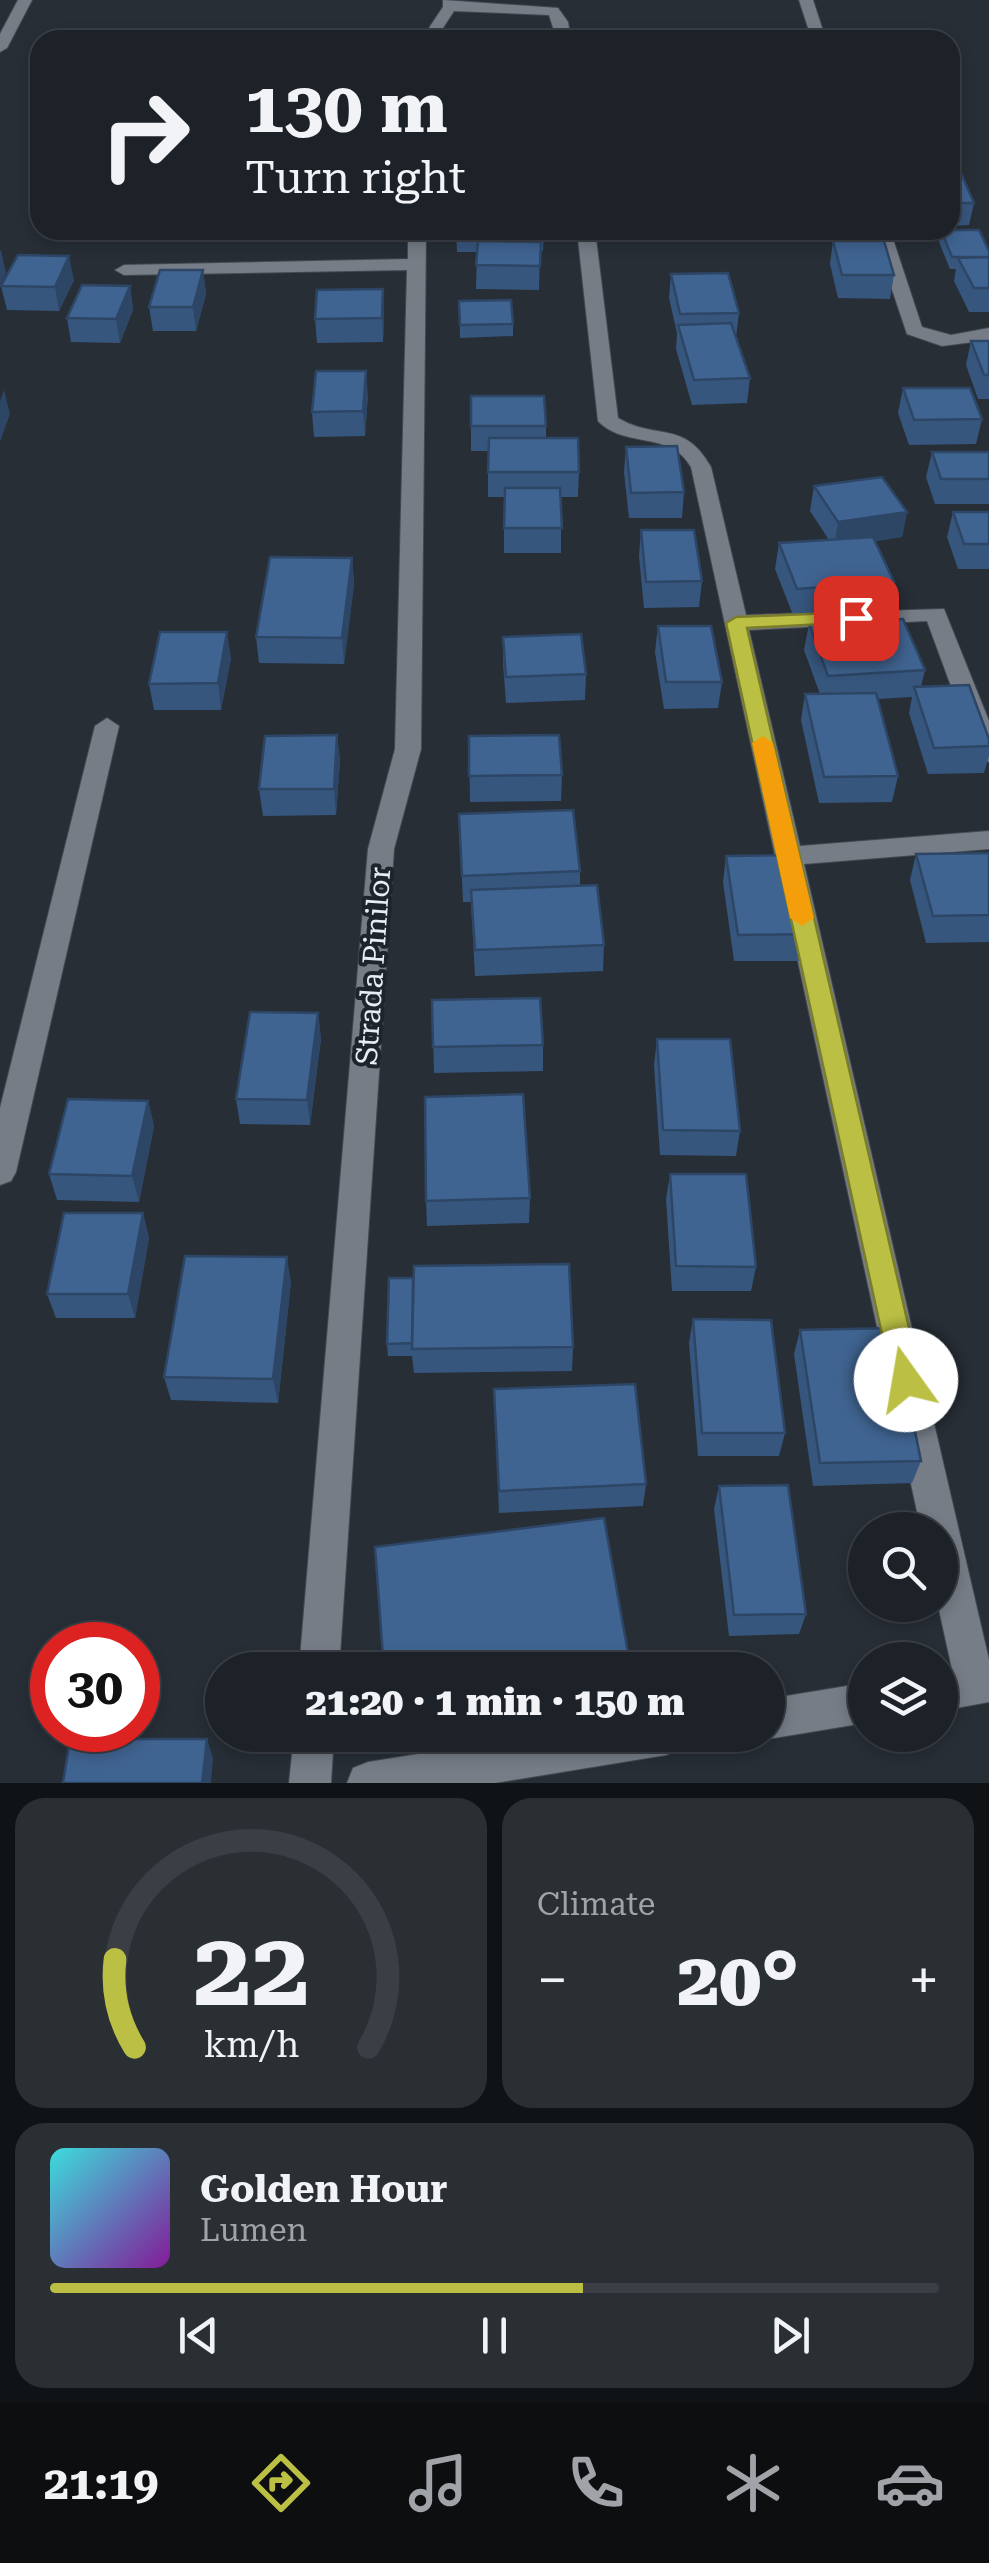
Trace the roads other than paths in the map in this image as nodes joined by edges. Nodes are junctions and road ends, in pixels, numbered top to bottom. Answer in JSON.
{"nodes":[{"id":1,"x":25,"y":0,"type":"edge"},
{"id":2,"x":806,"y":0,"type":"edge"},
{"id":3,"x":450,"y":4,"type":"edge"},
{"id":4,"x":434,"y":30,"type":"edge"},
{"id":5,"x":563,"y":30,"type":"edge"},
{"id":6,"x":816,"y":30,"type":"edge"},
{"id":7,"x":0,"y":48,"type":"edge"},
{"id":8,"x":416,"y":240,"type":"edge"},
{"id":9,"x":587,"y":240,"type":"edge"},
{"id":10,"x":884,"y":240,"type":"edge"},
{"id":11,"x":415,"y":264,"type":"junction"},
{"id":12,"x":124,"y":270,"type":"dead end"},
{"id":13,"x":989,"y":334,"type":"edge"},
{"id":14,"x":736,"y":623,"type":"junction"},
{"id":15,"x":107,"y":726,"type":"dead end"},
{"id":16,"x":989,"y":754,"type":"edge"},
{"id":17,"x":989,"y":840,"type":"edge"},
{"id":18,"x":788,"y":856,"type":"junction"},
{"id":19,"x":0,"y":1172,"type":"edge"},
{"id":20,"x":936,"y":1512,"type":"edge"},
{"id":21,"x":957,"y":1622,"type":"edge"},
{"id":22,"x":320,"y":1652,"type":"edge"},
{"id":23,"x":968,"y":1686,"type":"edge"},
{"id":24,"x":848,"y":1706,"type":"edge"},
{"id":25,"x":785,"y":1716,"type":"edge"},
{"id":26,"x":313,"y":1752,"type":"edge"},
{"id":27,"x":560,"y":1752,"type":"edge"},
{"id":28,"x":310,"y":1783,"type":"edge"},
{"id":29,"x":368,"y":1783,"type":"edge"}],
"edges":[{"from":1,"to":7,"type":"street"},
{"from":2,"to":6,"type":"street"},
{"from":3,"to":4,"type":"street"},
{"from":3,"to":5,"type":"street"},
{"from":8,"to":11,"type":"street","name":"Strada Pinilor"},
{"from":9,"to":14,"type":"street"},
{"from":10,"to":13,"type":"street"},
{"from":11,"to":12,"type":"street"},
{"from":11,"to":22,"type":"street","name":"Strada Pinilor"},
{"from":14,"to":16,"type":"street"},
{"from":14,"to":18,"type":"street"},
{"from":15,"to":19,"type":"street"},
{"from":17,"to":18,"type":"street"},
{"from":18,"to":20,"type":"street"},
{"from":21,"to":23,"type":"street"},
{"from":24,"to":25,"type":"street"},
{"from":26,"to":28,"type":"street"},
{"from":27,"to":29,"type":"street"}]}
